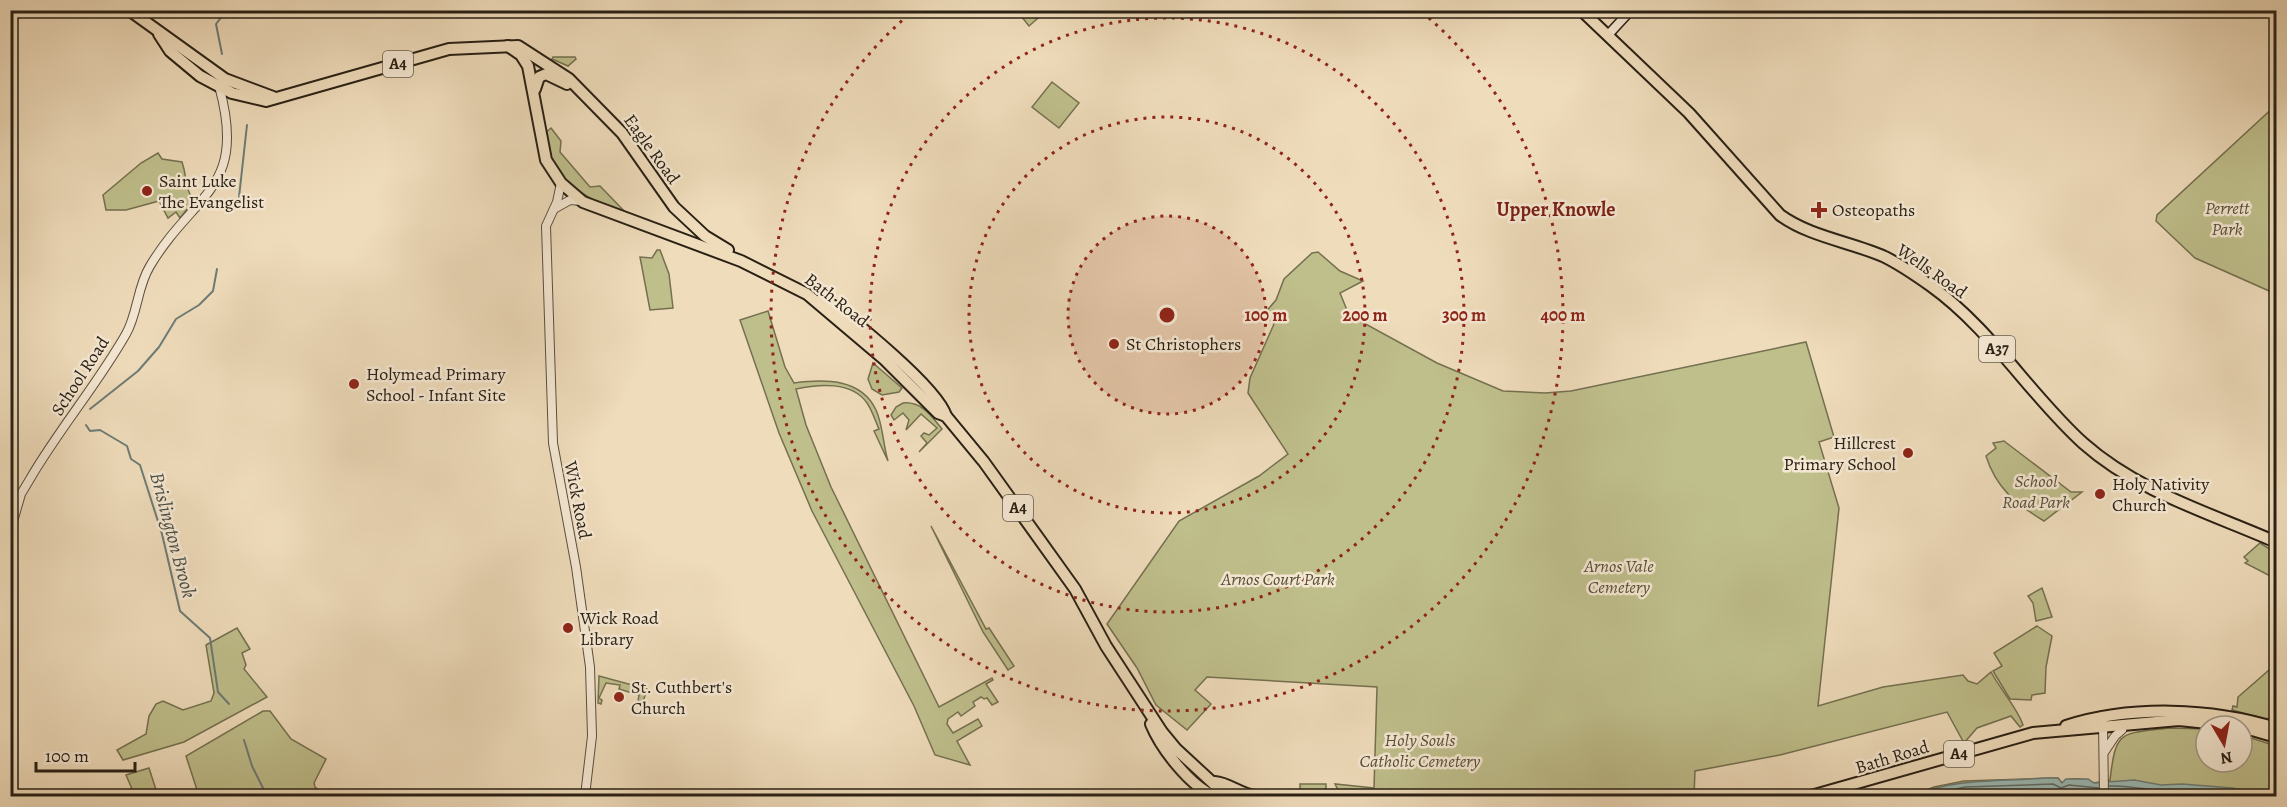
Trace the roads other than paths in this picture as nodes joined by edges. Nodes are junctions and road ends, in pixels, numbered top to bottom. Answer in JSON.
{"nodes":[{"id":1,"x":129,"y":10,"type":"edge"},
{"id":2,"x":1581,"y":10,"type":"edge"},
{"id":3,"x":1631,"y":10,"type":"edge"},
{"id":4,"x":159,"y":34,"type":"junction"},
{"id":5,"x":1608,"y":35,"type":"junction"},
{"id":6,"x":507,"y":46,"type":"junction"},
{"id":7,"x":196,"y":57,"type":"junction"},
{"id":8,"x":192,"y":69,"type":"junction"},
{"id":9,"x":219,"y":86,"type":"junction"},
{"id":10,"x":232,"y":88,"type":"junction"},
{"id":11,"x":576,"y":88,"type":"junction"},
{"id":12,"x":533,"y":92,"type":"junction"},
{"id":13,"x":225,"y":106,"type":"junction"},
{"id":14,"x":561,"y":183,"type":"junction"},
{"id":15,"x":583,"y":202,"type":"junction"},
{"id":16,"x":674,"y":207,"type":"junction"},
{"id":17,"x":554,"y":209,"type":"junction"},
{"id":18,"x":669,"y":234,"type":"junction"},
{"id":19,"x":726,"y":249,"type":"joint"},
{"id":20,"x":740,"y":257,"type":"junction"},
{"id":21,"x":10,"y":532,"type":"edge"},
{"id":22,"x":2277,"y":542,"type":"edge"},
{"id":23,"x":1144,"y":707,"type":"junction"},
{"id":24,"x":2179,"y":720,"type":"junction"},
{"id":25,"x":2103,"y":722,"type":"junction"},
{"id":26,"x":2194,"y":722,"type":"edge"},
{"id":27,"x":2277,"y":728,"type":"edge"},
{"id":28,"x":2122,"y":730,"type":"joint"},
{"id":29,"x":2254,"y":731,"type":"edge"},
{"id":30,"x":2277,"y":737,"type":"edge"},
{"id":31,"x":2104,"y":756,"type":"junction"},
{"id":32,"x":1211,"y":782,"type":"junction"},
{"id":33,"x":585,"y":796,"type":"edge"},
{"id":34,"x":1214,"y":796,"type":"edge"},
{"id":35,"x":1227,"y":796,"type":"edge"},
{"id":36,"x":1256,"y":796,"type":"edge"},
{"id":37,"x":1811,"y":796,"type":"edge"},
{"id":38,"x":2104,"y":796,"type":"edge"}],
"edges":[{"from":1,"to":4,"type":"highway","number":"A4"},
{"from":2,"to":5,"type":"highway","name":"Wells Road","number":"A37"},
{"from":3,"to":5,"type":"main road"},
{"from":4,"to":7,"type":"highway","number":"A4"},
{"from":4,"to":8,"type":"highway","number":"A4"},
{"from":5,"to":22,"type":"highway","name":"Wells Road","number":"A37"},
{"from":6,"to":10,"type":"highway","number":"A4"},
{"from":6,"to":11,"type":"highway","name":"Eagle Road","number":"A4"},
{"from":6,"to":12,"type":"highway","number":"A4"},
{"from":7,"to":8,"type":"highway"},
{"from":7,"to":10,"type":"highway","number":"A4"},
{"from":8,"to":9,"type":"highway","number":"A4"},
{"from":9,"to":10,"type":"highway","number":"A4"},
{"from":9,"to":13,"type":"street"},
{"from":10,"to":13,"type":"street"},
{"from":11,"to":12,"type":"highway","name":"Eagle Road","number":"A4"},
{"from":11,"to":16,"type":"highway","name":"Eagle Road","number":"A4"},
{"from":12,"to":14,"type":"highway","number":"A4"},
{"from":13,"to":21,"type":"street","name":"School Road"},
{"from":14,"to":15,"type":"highway","number":"A4"},
{"from":14,"to":17,"type":"street","name":"Wick Road"},
{"from":15,"to":17,"type":"street"},
{"from":15,"to":18,"type":"highway","number":"A4"},
{"from":16,"to":18,"type":"highway","name":"Eagle Road"},
{"from":16,"to":19,"type":"highway","name":"Eagle Road","number":"A4"},
{"from":17,"to":33,"type":"street","name":"Wick Road"},
{"from":18,"to":20,"type":"highway","name":"Bath Road","number":"A4"},
{"from":19,"to":20,"type":"highway","name":"Bath Road","number":"A4"},
{"from":20,"to":23,"type":"highway","name":"Bath Road","number":"A4"},
{"from":23,"to":32,"type":"highway","name":"Bath Road","number":"A4"},
{"from":23,"to":34,"type":"highway","name":"Bath Road","number":"A4"},
{"from":24,"to":25,"type":"highway","name":"Bath Road","number":"A4"},
{"from":24,"to":26,"type":"highway","name":"Bath Road","number":"A4"},
{"from":24,"to":28,"type":"highway","name":"Bath Road","number":"A4"},
{"from":25,"to":27,"type":"highway","name":"Bath Road","number":"A4"},
{"from":25,"to":31,"type":"street"},
{"from":25,"to":37,"type":"highway","name":"Bath Road","number":"A4"},
{"from":28,"to":31,"type":"street"},
{"from":29,"to":30,"type":"highway"},
{"from":31,"to":38,"type":"street"},
{"from":32,"to":35,"type":"highway","name":"Bath Road","number":"A4"},
{"from":32,"to":36,"type":"highway","name":"Bath Road","number":"A4"}]}
